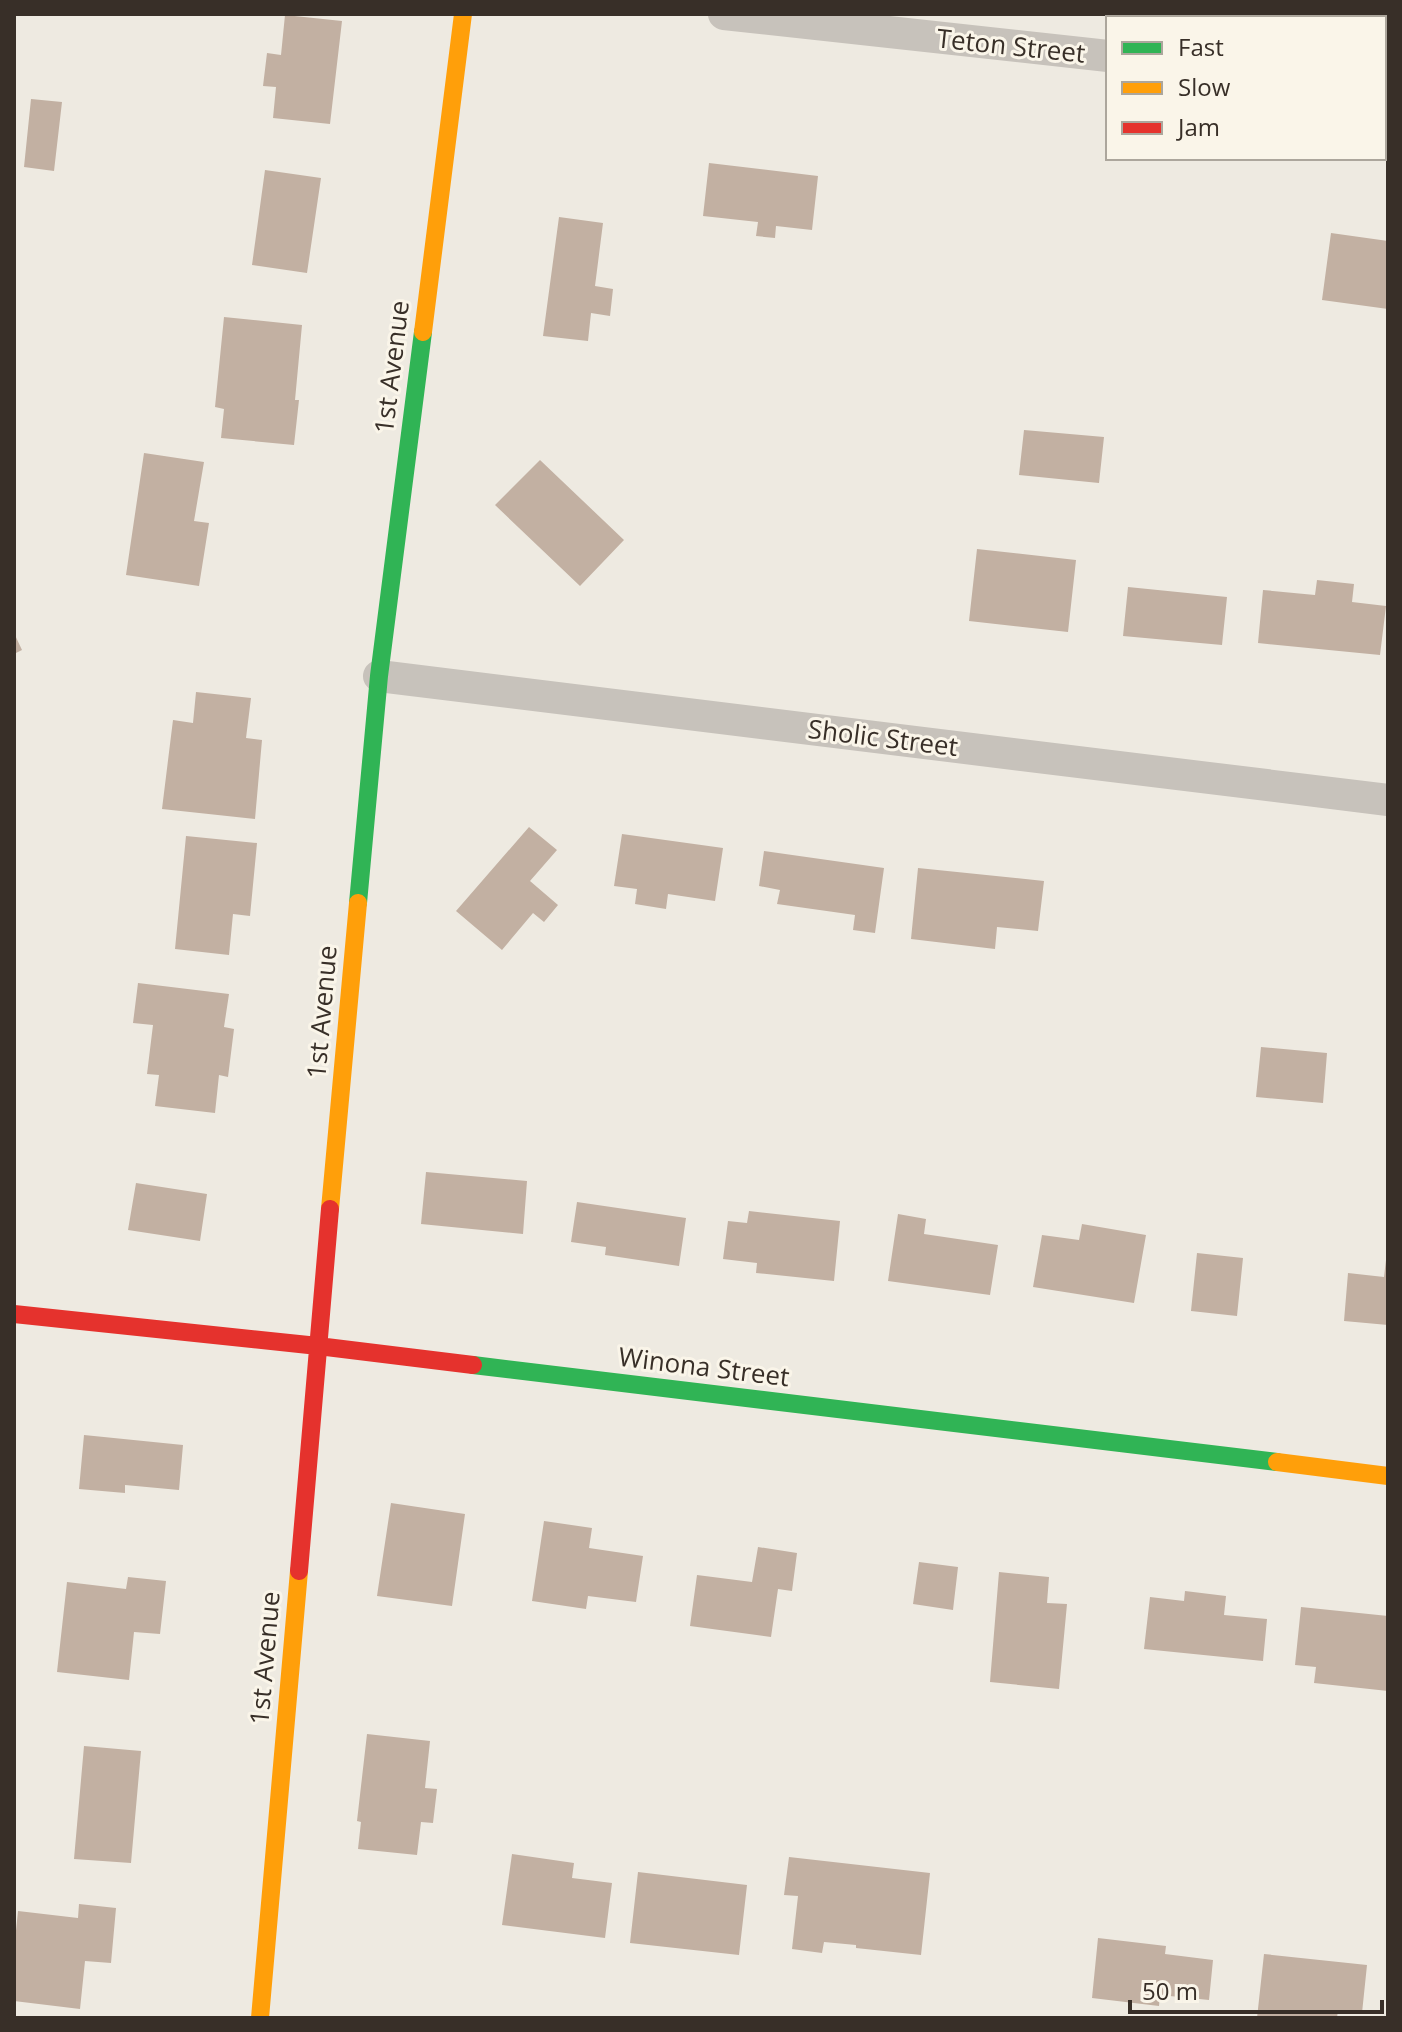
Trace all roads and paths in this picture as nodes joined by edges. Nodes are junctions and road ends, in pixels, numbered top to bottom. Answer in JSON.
{"nodes":[{"id":1,"x":463,"y":14,"type":"edge"},
{"id":2,"x":724,"y":14,"type":"edge"},
{"id":3,"x":1106,"y":56,"type":"edge"},
{"id":4,"x":379,"y":676,"type":"junction"},
{"id":5,"x":1388,"y":800,"type":"edge"},
{"id":6,"x":14,"y":1314,"type":"edge"},
{"id":7,"x":318,"y":1346,"type":"junction"},
{"id":8,"x":1388,"y":1476,"type":"edge"},
{"id":9,"x":260,"y":2018,"type":"edge"}],
"edges":[{"from":1,"to":4,"type":"street","name":"1st Avenue"},
{"from":2,"to":3,"type":"street","name":"Teton Street"},
{"from":4,"to":5,"type":"street","name":"Sholic Street"},
{"from":4,"to":7,"type":"street","name":"1st Avenue"},
{"from":6,"to":7,"type":"street","name":"Winona Street"},
{"from":7,"to":8,"type":"street","name":"Winona Street"},
{"from":7,"to":9,"type":"street","name":"1st Avenue"}]}
